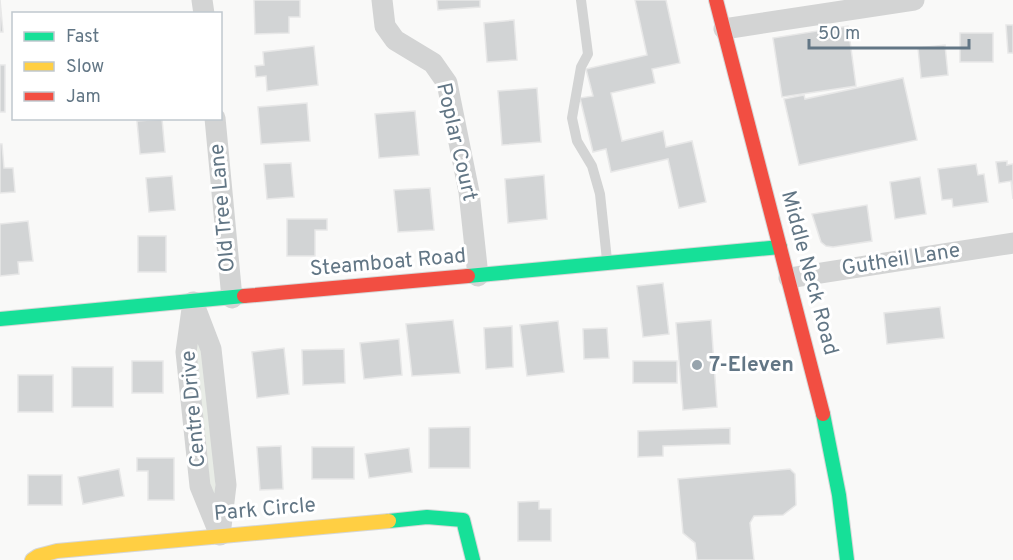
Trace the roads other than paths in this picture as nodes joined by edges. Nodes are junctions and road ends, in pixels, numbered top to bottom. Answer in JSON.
{"nodes":[{"id":1,"x":382,"y":0,"type":"edge"},
{"id":2,"x":581,"y":0,"type":"edge"},
{"id":3,"x":717,"y":0,"type":"edge"},
{"id":4,"x":914,"y":0,"type":"edge"},
{"id":5,"x":846,"y":5,"type":"edge"},
{"id":6,"x":724,"y":29,"type":"junction"},
{"id":7,"x":215,"y":120,"type":"edge"},
{"id":8,"x":1013,"y":243,"type":"edge"},
{"id":9,"x":780,"y":247,"type":"junction"},
{"id":10,"x":608,"y":263,"type":"junction"},
{"id":11,"x":478,"y":276,"type":"junction"},
{"id":12,"x":789,"y":278,"type":"junction"},
{"id":13,"x":232,"y":298,"type":"junction"},
{"id":14,"x":194,"y":302,"type":"junction"},
{"id":15,"x":0,"y":319,"type":"edge"},
{"id":16,"x":220,"y":535,"type":"junction"},
{"id":17,"x":32,"y":560,"type":"edge"},
{"id":18,"x":473,"y":560,"type":"edge"},
{"id":19,"x":847,"y":560,"type":"edge"}],
"edges":[{"from":1,"to":11,"type":"street","name":"Poplar Court"},
{"from":2,"to":10,"type":"lane"},
{"from":3,"to":6,"type":"street","name":"Middle Neck Road"},
{"from":4,"to":5,"type":"street"},
{"from":5,"to":6,"type":"street"},
{"from":6,"to":9,"type":"street","name":"Middle Neck Road"},
{"from":7,"to":13,"type":"street","name":"Old Tree Lane"},
{"from":8,"to":12,"type":"street","name":"Gutheil Lane"},
{"from":9,"to":10,"type":"street","name":"Steamboat Road"},
{"from":9,"to":12,"type":"street","name":"Middle Neck Road"},
{"from":10,"to":11,"type":"street","name":"Steamboat Road"},
{"from":11,"to":13,"type":"street","name":"Steamboat Road"},
{"from":12,"to":19,"type":"street","name":"Middle Neck Road"},
{"from":13,"to":14,"type":"street","name":"Steamboat Road"},
{"from":14,"to":15,"type":"street","name":"Steamboat Road"},
{"from":14,"to":16,"type":"street","name":"Centre Drive"},
{"from":16,"to":17,"type":"street","name":"Park Circle"},
{"from":16,"to":18,"type":"street","name":"Park Circle"}]}
